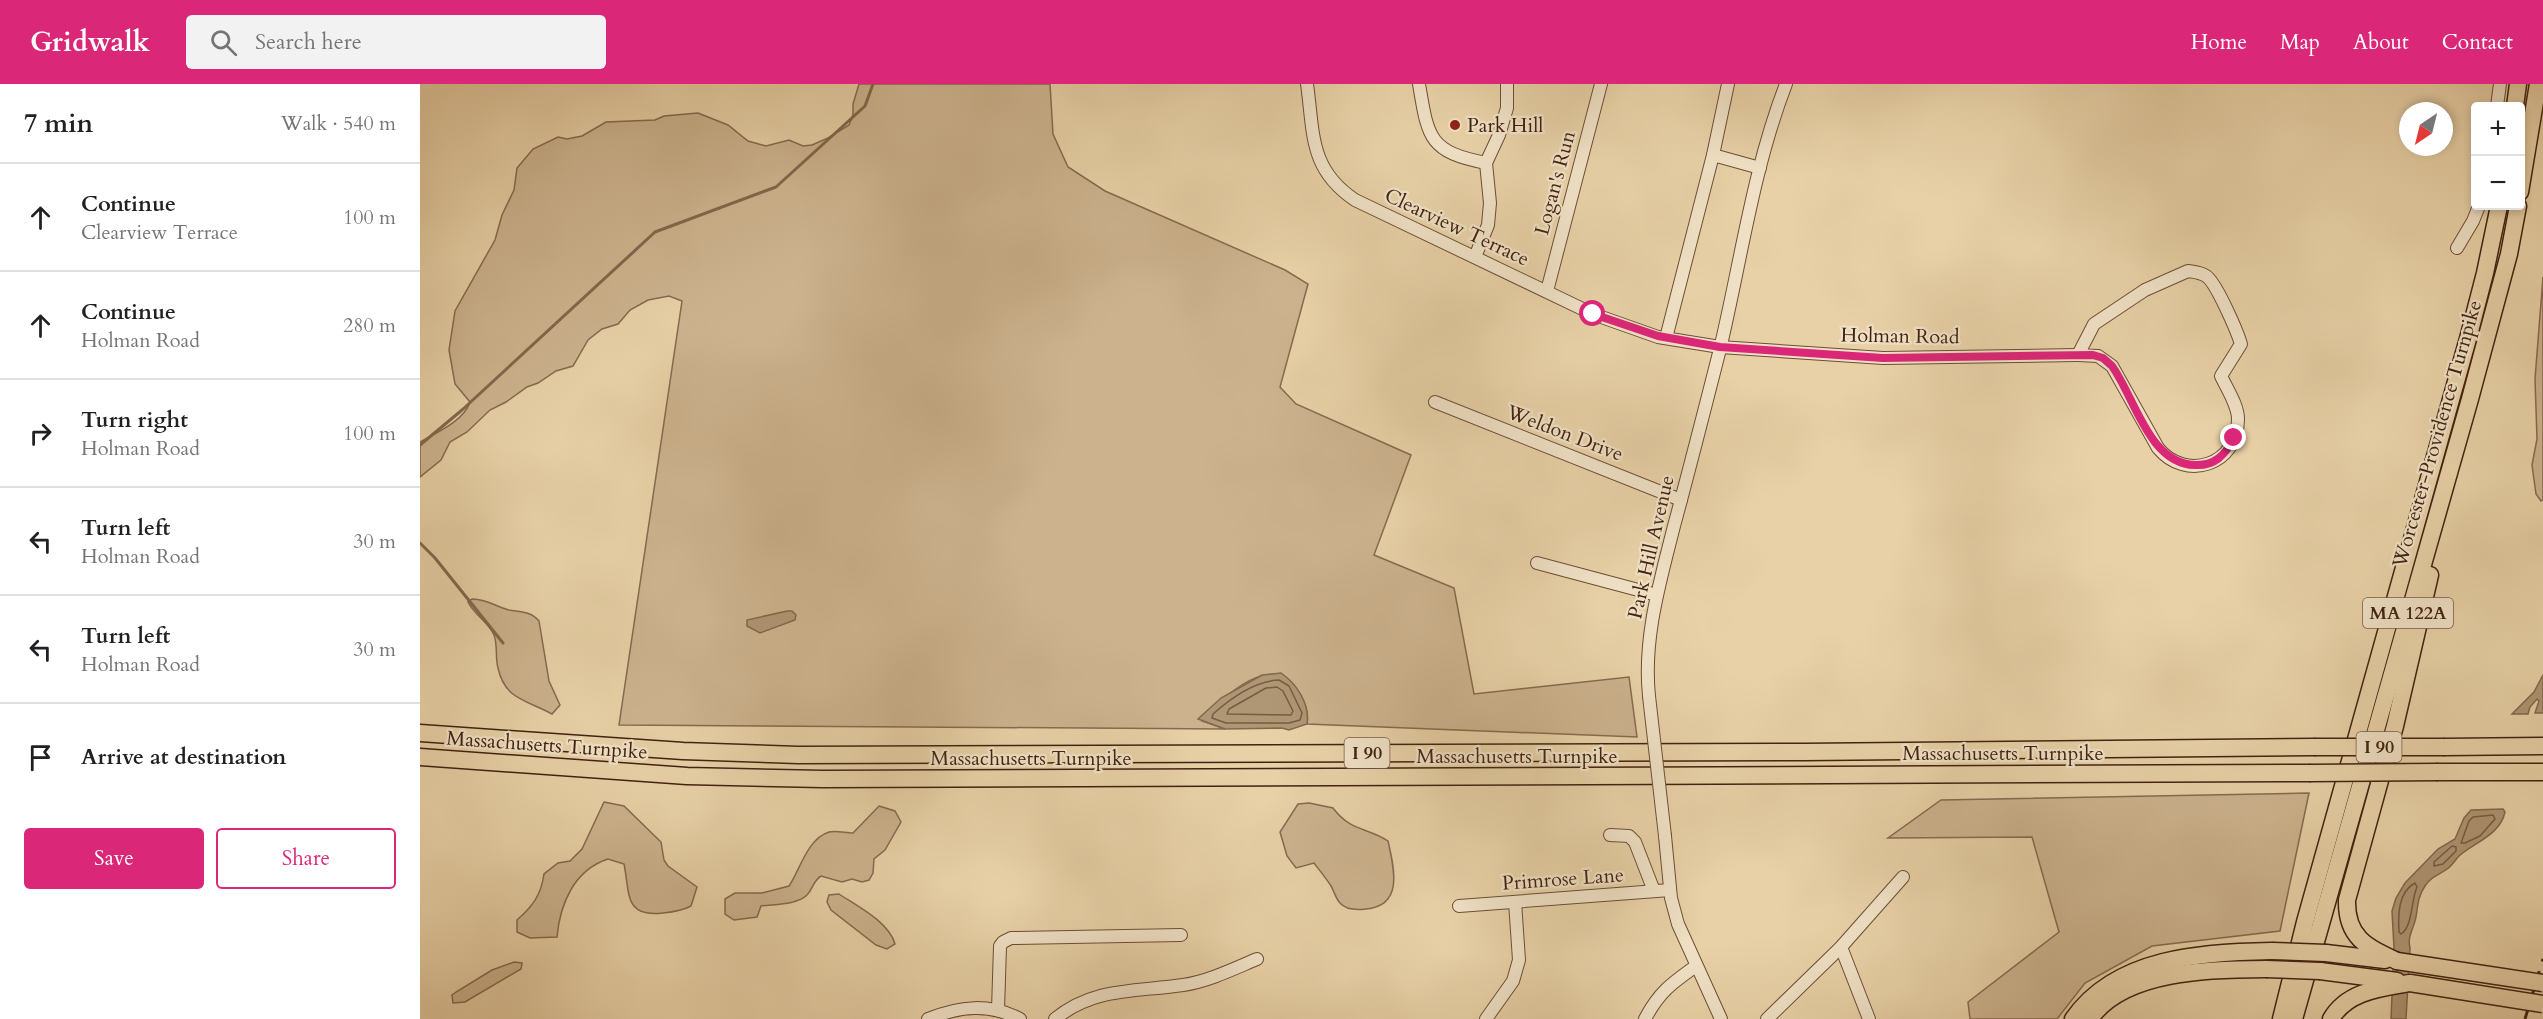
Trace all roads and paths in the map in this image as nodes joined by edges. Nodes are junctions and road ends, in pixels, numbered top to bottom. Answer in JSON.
{"nodes":[{"id":1,"x":1306,"y":84,"type":"edge"},
{"id":2,"x":1419,"y":84,"type":"edge"},
{"id":3,"x":1507,"y":84,"type":"edge"},
{"id":4,"x":1601,"y":84,"type":"edge"},
{"id":5,"x":1728,"y":84,"type":"edge"},
{"id":6,"x":1786,"y":84,"type":"edge"},
{"id":7,"x":2499,"y":84,"type":"edge"},
{"id":8,"x":2518,"y":84,"type":"edge"},
{"id":9,"x":2538,"y":84,"type":"edge"},
{"id":10,"x":2497,"y":102,"type":"edge"},
{"id":11,"x":2516,"y":102,"type":"edge"},
{"id":12,"x":1713,"y":155,"type":"junction"},
{"id":13,"x":2525,"y":162,"type":"edge"},
{"id":14,"x":1486,"y":163,"type":"junction"},
{"id":15,"x":1760,"y":168,"type":"junction"},
{"id":16,"x":2478,"y":210,"type":"edge"},
{"id":17,"x":2498,"y":210,"type":"edge"},
{"id":18,"x":2517,"y":210,"type":"edge"},
{"id":19,"x":2457,"y":248,"type":"dead end"},
{"id":20,"x":1475,"y":257,"type":"junction"},
{"id":21,"x":1547,"y":291,"type":"junction"},
{"id":22,"x":1666,"y":338,"type":"junction"},
{"id":23,"x":1720,"y":347,"type":"junction"},
{"id":24,"x":2079,"y":355,"type":"junction"},
{"id":25,"x":2470,"y":399,"type":"junction"},
{"id":26,"x":1435,"y":402,"type":"dead end"},
{"id":27,"x":1681,"y":500,"type":"junction"},
{"id":28,"x":1537,"y":563,"type":"dead end"},
{"id":29,"x":1658,"y":595,"type":"junction"},
{"id":30,"x":420,"y":733,"type":"edge"},
{"id":31,"x":2543,"y":746,"type":"edge"},
{"id":32,"x":420,"y":757,"type":"edge"},
{"id":33,"x":2543,"y":772,"type":"edge"},
{"id":34,"x":1610,"y":835,"type":"dead end"},
{"id":35,"x":1903,"y":877,"type":"dead end"},
{"id":36,"x":1670,"y":890,"type":"junction"},
{"id":37,"x":1654,"y":891,"type":"junction"},
{"id":38,"x":1515,"y":902,"type":"junction"},
{"id":39,"x":1460,"y":906,"type":"dead end"},
{"id":40,"x":2305,"y":922,"type":"junction"},
{"id":41,"x":1181,"y":935,"type":"dead end"},
{"id":42,"x":1841,"y":947,"type":"junction"},
{"id":43,"x":2380,"y":956,"type":"junction"},
{"id":44,"x":1257,"y":959,"type":"dead end"},
{"id":45,"x":1696,"y":966,"type":"junction"},
{"id":46,"x":2379,"y":983,"type":"junction"},
{"id":47,"x":2543,"y":983,"type":"edge"},
{"id":48,"x":2543,"y":1004,"type":"edge"},
{"id":49,"x":998,"y":1010,"type":"junction"},
{"id":50,"x":928,"y":1019,"type":"edge"},
{"id":51,"x":1020,"y":1019,"type":"edge"},
{"id":52,"x":1055,"y":1019,"type":"edge"},
{"id":53,"x":1486,"y":1019,"type":"edge"},
{"id":54,"x":1644,"y":1019,"type":"edge"},
{"id":55,"x":1721,"y":1019,"type":"edge"},
{"id":56,"x":1767,"y":1019,"type":"edge"},
{"id":57,"x":1869,"y":1019,"type":"edge"},
{"id":58,"x":2073,"y":1019,"type":"edge"},
{"id":59,"x":2090,"y":1019,"type":"edge"},
{"id":60,"x":2271,"y":1019,"type":"edge"},
{"id":61,"x":2281,"y":1019,"type":"edge"},
{"id":62,"x":2294,"y":1019,"type":"edge"},
{"id":63,"x":2331,"y":1019,"type":"edge"}],
"edges":[{"from":1,"to":20,"type":"street","name":"Clearview Terrace"},
{"from":2,"to":14,"type":"street"},
{"from":3,"to":14,"type":"street"},
{"from":4,"to":21,"type":"street","name":"Logan's Run"},
{"from":5,"to":12,"type":"street"},
{"from":6,"to":15,"type":"street","name":"Park Hill Avenue"},
{"from":7,"to":10,"type":"street"},
{"from":8,"to":11,"type":"highway"},
{"from":9,"to":13,"type":"highway"},
{"from":12,"to":15,"type":"street"},
{"from":12,"to":22,"type":"street"},
{"from":14,"to":20,"type":"street"},
{"from":15,"to":23,"type":"street","name":"Park Hill Avenue"},
{"from":16,"to":19,"type":"street"},
{"from":17,"to":40,"type":"highway","name":"Worcester-Providence Turnpike","number":"MA 122A"},
{"from":18,"to":25,"type":"highway","name":"Worcester-Providence Turnpike","number":"MA 122A"},
{"from":20,"to":21,"type":"street","name":"Clearview Terrace"},
{"from":21,"to":22,"type":"street","name":"Clearview Terrace"},
{"from":22,"to":23,"type":"street","name":"Clearview Terrace"},
{"from":23,"to":24,"type":"street","name":"Holman Road"},
{"from":23,"to":27,"type":"street","name":"Park Hill Avenue"},
{"from":24,"to":24,"type":"street","name":"Holman Road"},
{"from":25,"to":43,"type":"highway"},
{"from":25,"to":62,"type":"highway","name":"Worcester-Providence Turnpike","number":"MA 122A"},
{"from":26,"to":27,"type":"street","name":"Weldon Drive"},
{"from":27,"to":29,"type":"street","name":"Park Hill Avenue"},
{"from":28,"to":29,"type":"street"},
{"from":29,"to":36,"type":"street","name":"Park Hill Avenue","bridge":true},
{"from":30,"to":31,"type":"highway","name":"Massachusetts Turnpike","number":"I 90","bridge":true},
{"from":32,"to":33,"type":"highway","name":"Massachusetts Turnpike","number":"I 90","bridge":true},
{"from":34,"to":37,"type":"street"},
{"from":35,"to":42,"type":"street"},
{"from":36,"to":37,"type":"street","name":"Primrose Lane"},
{"from":36,"to":45,"type":"street","name":"Park Hill Avenue"},
{"from":37,"to":38,"type":"street","name":"Primrose Lane"},
{"from":38,"to":39,"type":"street","name":"Primrose Lane"},
{"from":38,"to":53,"type":"street"},
{"from":40,"to":60,"type":"highway"},
{"from":40,"to":61,"type":"highway","name":"Worcester-Providence Turnpike","number":"MA 122A"},
{"from":41,"to":49,"type":"street"},
{"from":42,"to":56,"type":"street"},
{"from":42,"to":57,"type":"street"},
{"from":43,"to":47,"type":"highway","bridge":true},
{"from":43,"to":58,"type":"highway","bridge":true},
{"from":44,"to":52,"type":"street"},
{"from":45,"to":54,"type":"street"},
{"from":45,"to":55,"type":"street","name":"Park Hill Avenue"},
{"from":46,"to":48,"type":"highway","bridge":true},
{"from":46,"to":59,"type":"highway","bridge":true},
{"from":46,"to":63,"type":"highway"},
{"from":49,"to":50,"type":"street"},
{"from":49,"to":51,"type":"street"}]}
